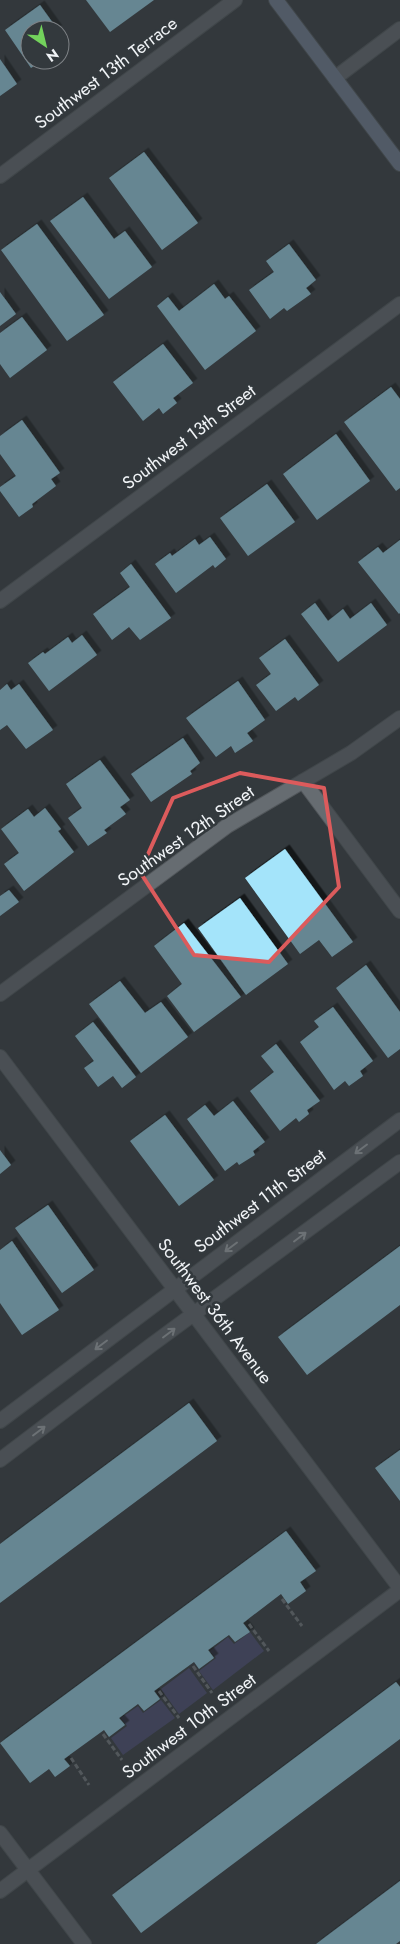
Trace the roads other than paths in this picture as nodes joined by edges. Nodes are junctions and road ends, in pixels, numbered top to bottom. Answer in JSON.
{"nodes":[{"id":1,"x":235,"y":0,"type":"edge"},
{"id":2,"x":276,"y":0,"type":"edge"},
{"id":3,"x":400,"y":29,"type":"edge"},
{"id":4,"x":335,"y":78,"type":"junction"},
{"id":5,"x":400,"y":164,"type":"edge"},
{"id":6,"x":0,"y":176,"type":"edge"},
{"id":7,"x":400,"y":304,"type":"edge"},
{"id":8,"x":0,"y":601,"type":"edge"},
{"id":9,"x":400,"y":718,"type":"edge"},
{"id":10,"x":303,"y":781,"type":"junction"},
{"id":11,"x":400,"y":911,"type":"edge"},
{"id":12,"x":0,"y":994,"type":"edge"},
{"id":13,"x":0,"y":1057,"type":"edge"},
{"id":14,"x":400,"y":1120,"type":"edge"},
{"id":15,"x":400,"y":1162,"type":"edge"},
{"id":16,"x":175,"y":1289,"type":"junction"},
{"id":17,"x":194,"y":1314,"type":"junction"},
{"id":18,"x":0,"y":1421,"type":"edge"},
{"id":19,"x":0,"y":1460,"type":"edge"},
{"id":20,"x":400,"y":1589,"type":"edge"},
{"id":21,"x":0,"y":1832,"type":"edge"},
{"id":22,"x":29,"y":1870,"type":"junction"},
{"id":23,"x":0,"y":1891,"type":"edge"},
{"id":24,"x":84,"y":1944,"type":"edge"}],
"edges":[{"from":1,"to":6,"type":"street","name":"Southwest 13th Terrace"},
{"from":2,"to":4,"type":"main road"},
{"from":3,"to":4,"type":"street"},
{"from":4,"to":5,"type":"main road"},
{"from":7,"to":8,"type":"street","name":"Southwest 13th Street"},
{"from":9,"to":10,"type":"street","name":"Southwest 12th Street"},
{"from":10,"to":11,"type":"street"},
{"from":10,"to":12,"type":"street","name":"Southwest 12th Street"},
{"from":13,"to":16,"type":"street","name":"Southwest 36th Avenue"},
{"from":14,"to":16,"type":"street","name":"Southwest 11th Street","one_way":true},
{"from":17,"to":15,"type":"street","one_way":true},
{"from":16,"to":17,"type":"street","name":"Southwest 36th Avenue"},
{"from":16,"to":18,"type":"street","name":"Southwest 11th Street","one_way":true},
{"from":19,"to":17,"type":"street","one_way":true},
{"from":17,"to":20,"type":"street","name":"Southwest 36th Avenue"},
{"from":20,"to":22,"type":"street","name":"Southwest 10th Street"},
{"from":21,"to":22,"type":"street"},
{"from":22,"to":23,"type":"street","name":"Southwest 10th Street"},
{"from":22,"to":24,"type":"street"}]}
